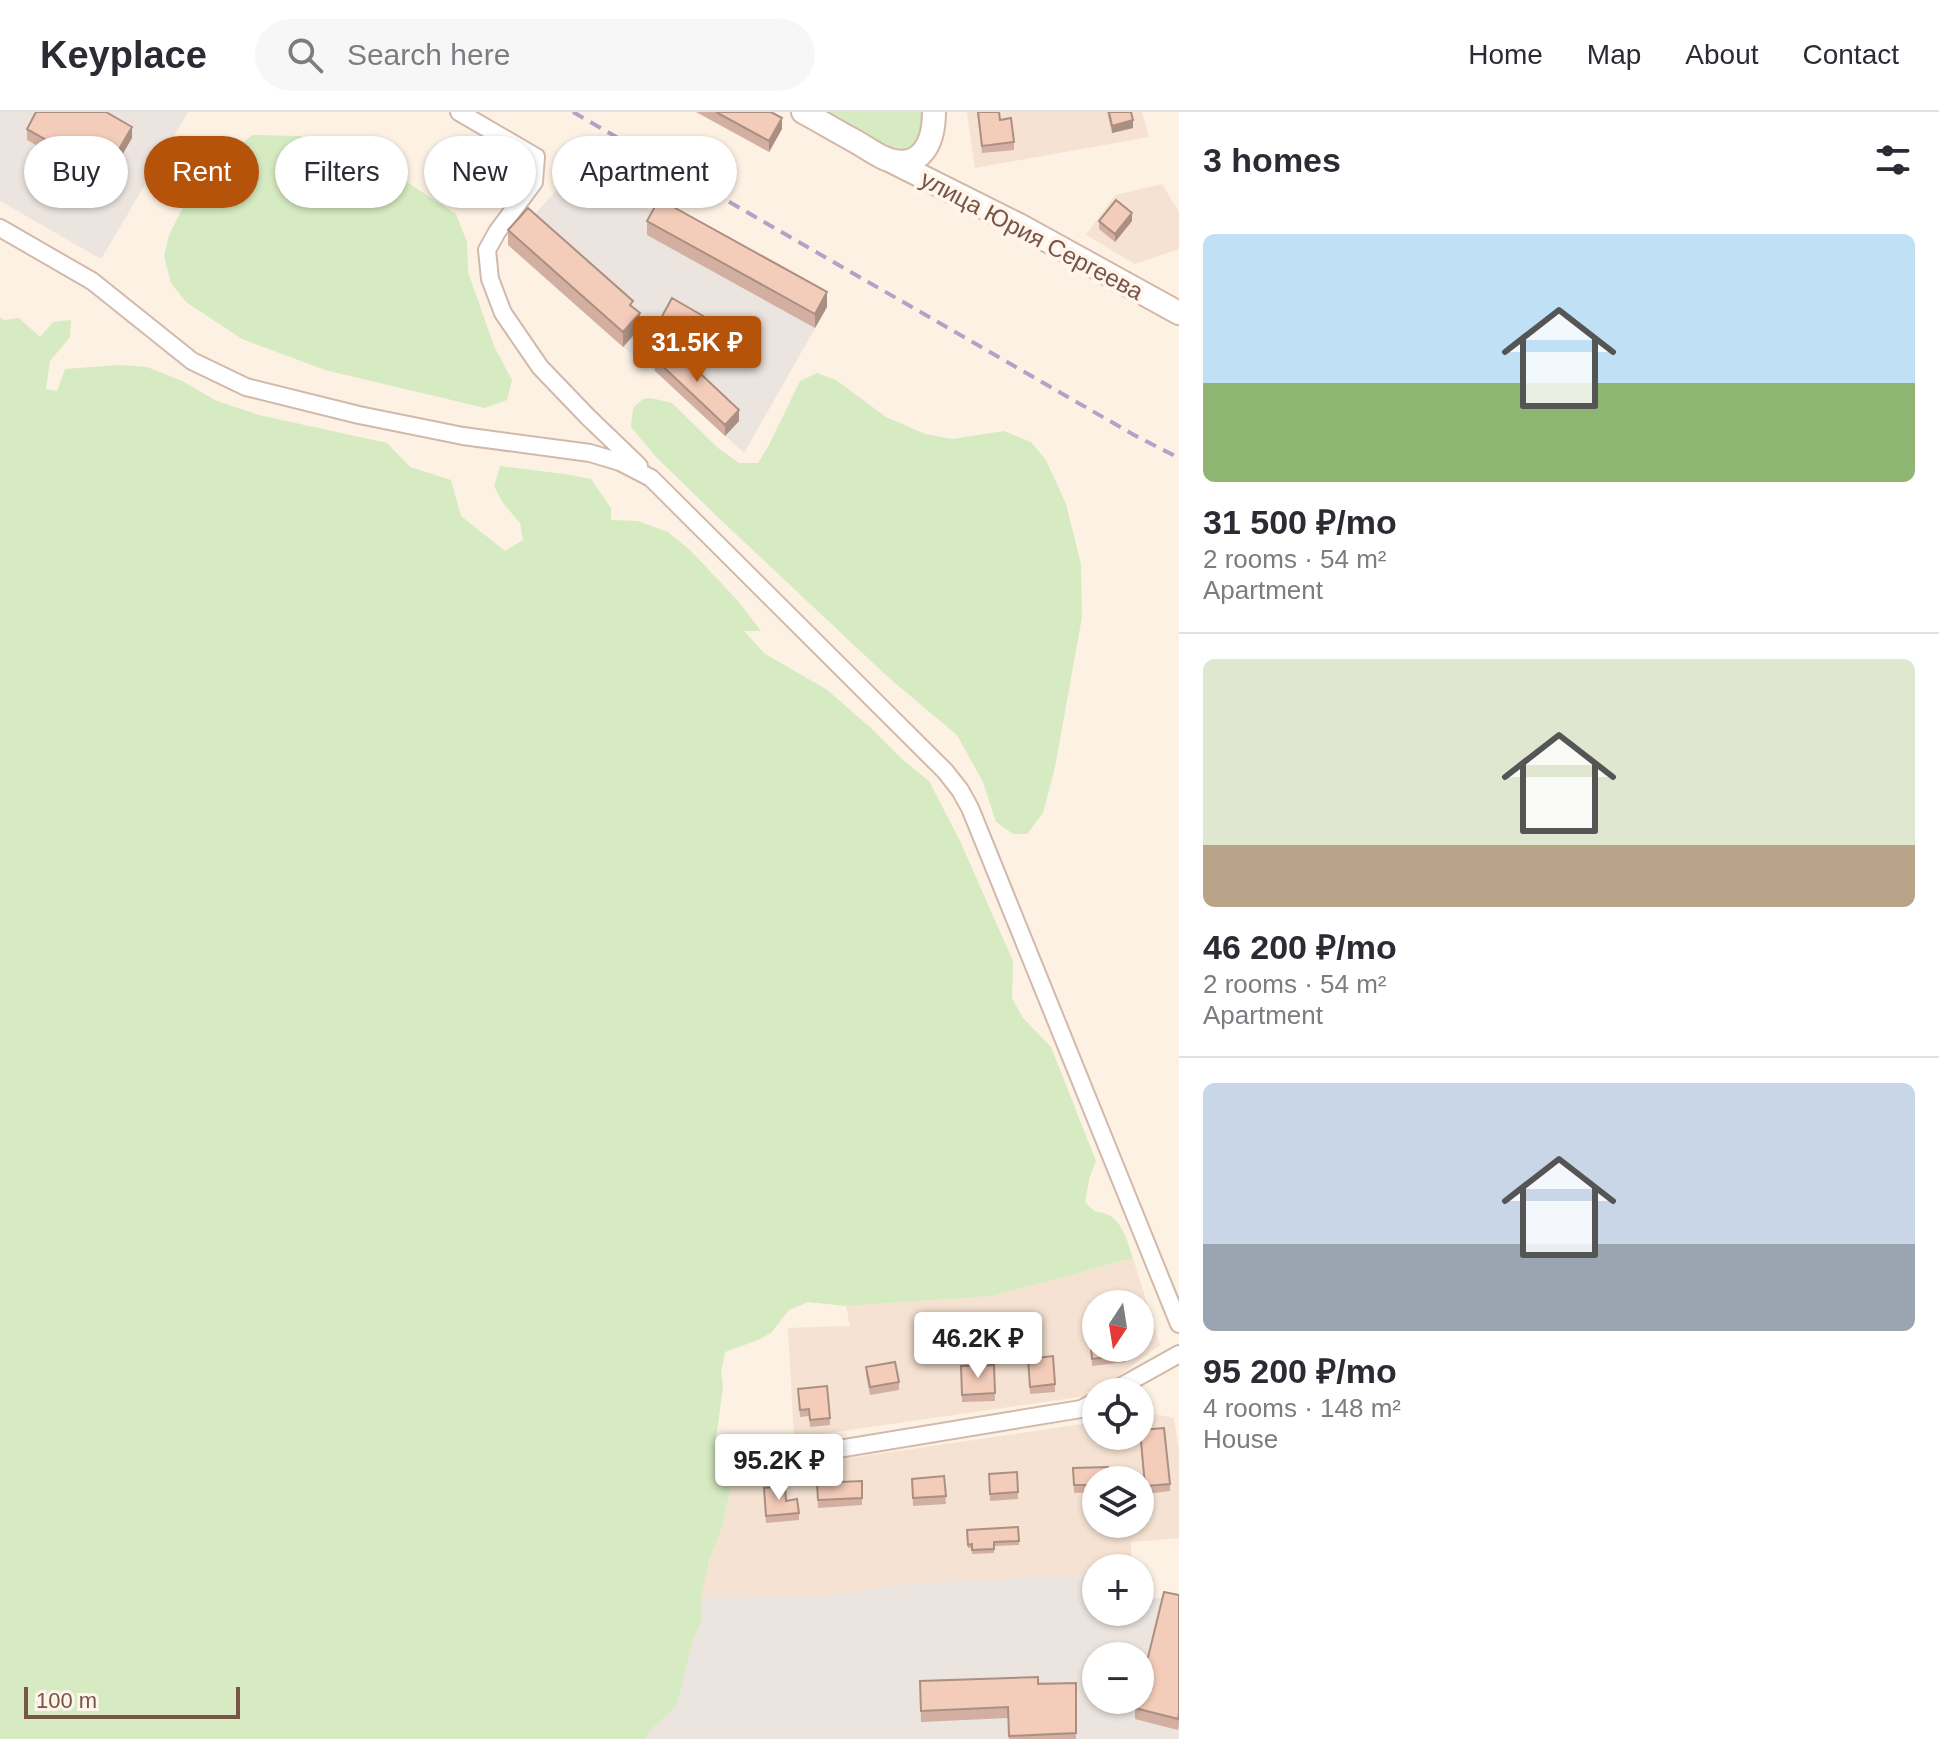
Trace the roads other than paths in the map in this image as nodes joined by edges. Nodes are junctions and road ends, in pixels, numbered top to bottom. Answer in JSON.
{"nodes":[{"id":1,"x":459,"y":112,"type":"edge"},
{"id":2,"x":803,"y":112,"type":"edge"},
{"id":3,"x":934,"y":112,"type":"edge"},
{"id":4,"x":885,"y":158,"type":"junction"},
{"id":5,"x":0,"y":228,"type":"edge"},
{"id":6,"x":1179,"y":313,"type":"edge"},
{"id":7,"x":651,"y":478,"type":"junction"},
{"id":8,"x":1179,"y":1324,"type":"edge"},
{"id":9,"x":1179,"y":1354,"type":"edge"},
{"id":10,"x":1136,"y":1378,"type":"edge"},
{"id":11,"x":1082,"y":1408,"type":"edge"},
{"id":12,"x":753,"y":1463,"type":"dead end"}],
"edges":[{"from":1,"to":7,"type":"street"},
{"from":2,"to":4,"type":"main road","name":"улица Юрия Сергеева"},
{"from":3,"to":4,"type":"main road"},
{"from":4,"to":6,"type":"main road","name":"улица Юрия Сергеева"},
{"from":5,"to":7,"type":"street"},
{"from":7,"to":8,"type":"street"},
{"from":9,"to":10,"type":"street"},
{"from":11,"to":12,"type":"street"}]}
